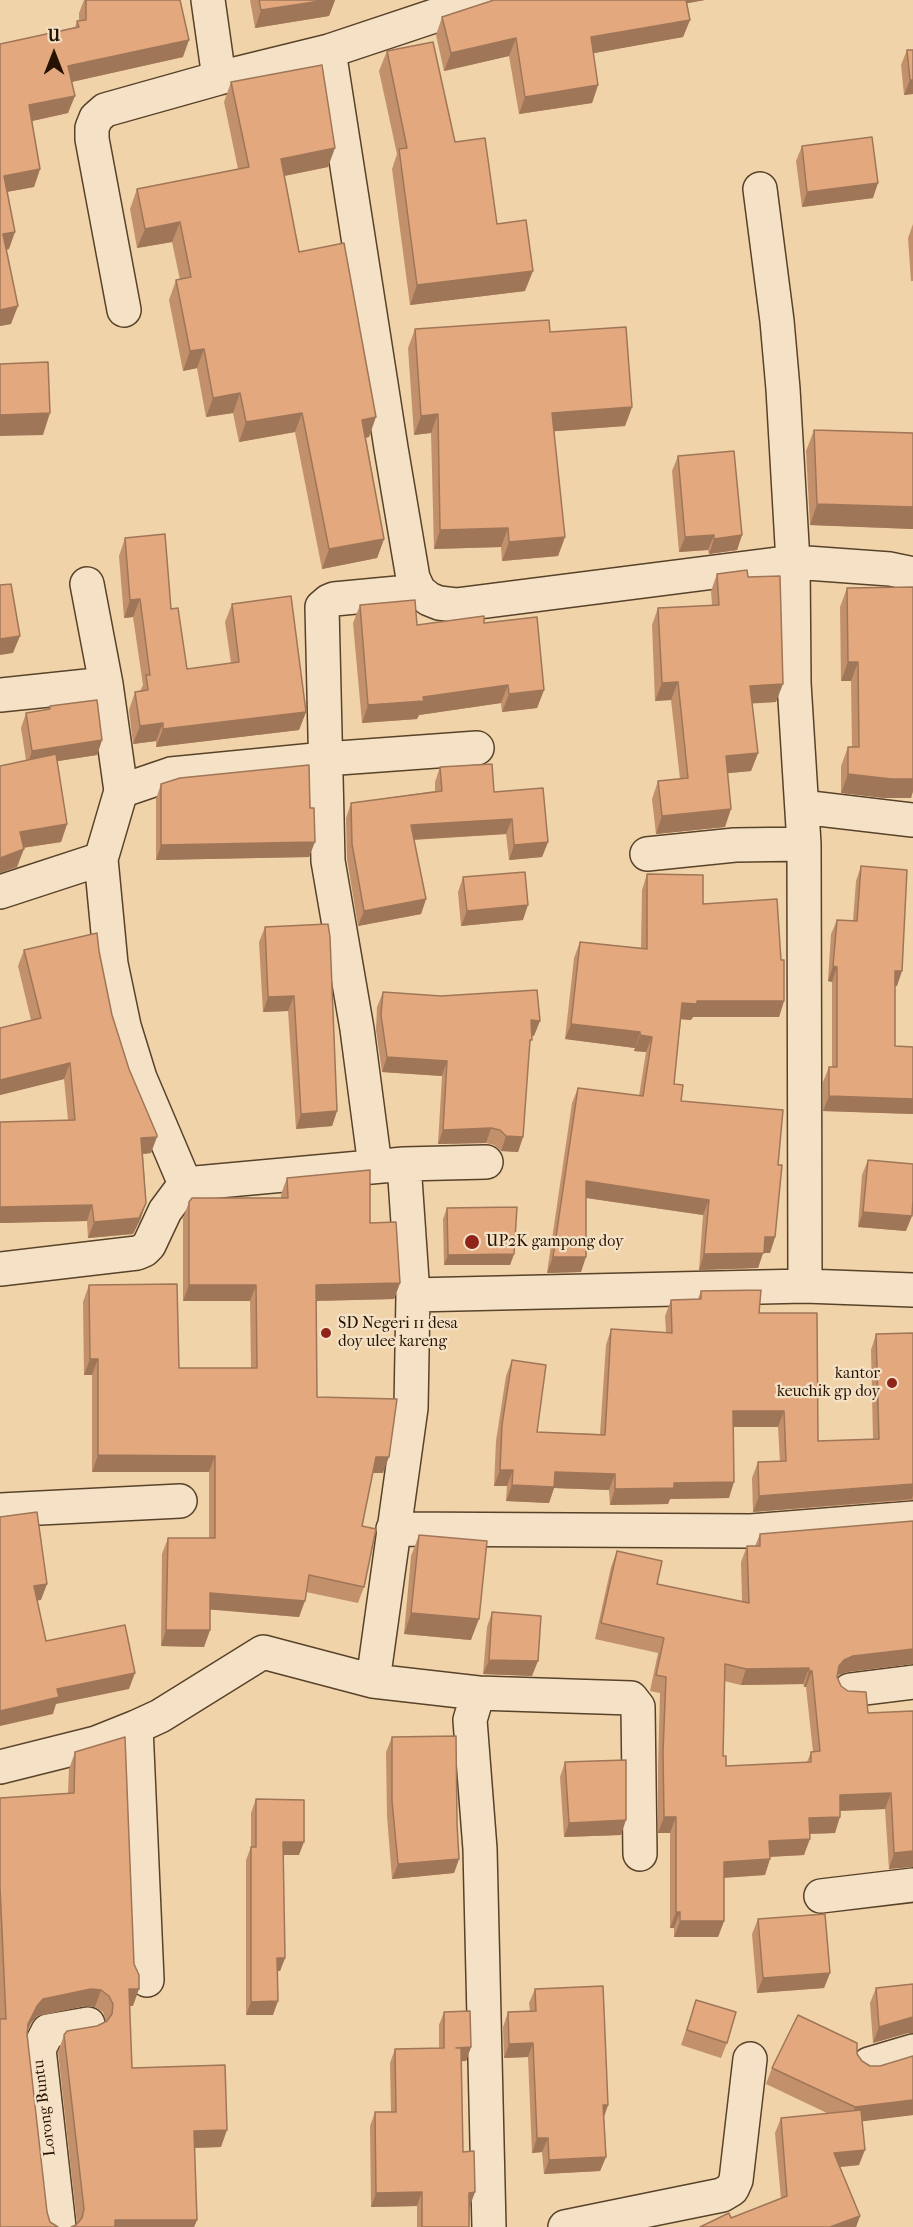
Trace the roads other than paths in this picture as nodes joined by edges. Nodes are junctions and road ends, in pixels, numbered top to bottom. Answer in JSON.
{"nodes":[{"id":1,"x":208,"y":0,"type":"edge"},
{"id":2,"x":482,"y":0,"type":"edge"},
{"id":3,"x":329,"y":51,"type":"junction"},
{"id":4,"x":219,"y":78,"type":"junction"},
{"id":5,"x":760,"y":189,"type":"dead end"},
{"id":6,"x":124,"y":310,"type":"dead end"},
{"id":7,"x":793,"y":562,"type":"junction"},
{"id":8,"x":913,"y":574,"type":"edge"},
{"id":9,"x":87,"y":584,"type":"dead end"},
{"id":10,"x":419,"y":591,"type":"junction"},
{"id":11,"x":106,"y":684,"type":"junction"},
{"id":12,"x":0,"y":695,"type":"edge"},
{"id":13,"x":477,"y":748,"type":"dead end"},
{"id":14,"x":325,"y":759,"type":"junction"},
{"id":15,"x":121,"y":791,"type":"junction"},
{"id":16,"x":802,"y":807,"type":"junction"},
{"id":17,"x":913,"y":820,"type":"edge"},
{"id":18,"x":804,"y":844,"type":"junction"},
{"id":19,"x":647,"y":854,"type":"dead end"},
{"id":20,"x":101,"y":859,"type":"junction"},
{"id":21,"x":0,"y":892,"type":"edge"},
{"id":22,"x":486,"y":1162,"type":"dead end"},
{"id":23,"x":390,"y":1165,"type":"junction"},
{"id":24,"x":185,"y":1184,"type":"junction"},
{"id":25,"x":0,"y":1269,"type":"edge"},
{"id":26,"x":805,"y":1286,"type":"junction"},
{"id":27,"x":913,"y":1290,"type":"edge"},
{"id":28,"x":413,"y":1295,"type":"junction"},
{"id":29,"x":180,"y":1501,"type":"dead end"},
{"id":30,"x":0,"y":1510,"type":"edge"},
{"id":31,"x":913,"y":1518,"type":"edge"},
{"id":32,"x":393,"y":1529,"type":"junction"},
{"id":33,"x":373,"y":1681,"type":"junction"},
{"id":34,"x":913,"y":1682,"type":"edge"},
{"id":35,"x":850,"y":1690,"type":"edge"},
{"id":36,"x":478,"y":1693,"type":"junction"},
{"id":37,"x":136,"y":1727,"type":"junction"},
{"id":38,"x":0,"y":1767,"type":"edge"},
{"id":39,"x":640,"y":1854,"type":"dead end"},
{"id":40,"x":913,"y":1885,"type":"edge"},
{"id":41,"x":821,"y":1896,"type":"dead end"},
{"id":42,"x":147,"y":1980,"type":"dead end"},
{"id":43,"x":88,"y":2024,"type":"dead end"},
{"id":44,"x":913,"y":2052,"type":"edge"},
{"id":45,"x":750,"y":2059,"type":"dead end"},
{"id":46,"x":869,"y":2064,"type":"edge"},
{"id":47,"x":59,"y":2227,"type":"edge"},
{"id":48,"x":489,"y":2227,"type":"edge"},
{"id":49,"x":565,"y":2227,"type":"edge"}],
"edges":[{"from":1,"to":4,"type":"street"},
{"from":2,"to":3,"type":"street"},
{"from":3,"to":4,"type":"street"},
{"from":3,"to":10,"type":"street"},
{"from":4,"to":6,"type":"street"},
{"from":5,"to":7,"type":"street"},
{"from":7,"to":8,"type":"street"},
{"from":7,"to":10,"type":"street"},
{"from":7,"to":16,"type":"street"},
{"from":9,"to":11,"type":"street"},
{"from":10,"to":14,"type":"street"},
{"from":11,"to":12,"type":"street"},
{"from":11,"to":15,"type":"street"},
{"from":13,"to":14,"type":"street"},
{"from":14,"to":15,"type":"street"},
{"from":14,"to":23,"type":"street"},
{"from":15,"to":20,"type":"street"},
{"from":16,"to":17,"type":"street"},
{"from":16,"to":18,"type":"street"},
{"from":18,"to":19,"type":"street"},
{"from":18,"to":26,"type":"street"},
{"from":20,"to":21,"type":"street"},
{"from":20,"to":24,"type":"street"},
{"from":22,"to":23,"type":"street"},
{"from":23,"to":24,"type":"street"},
{"from":23,"to":28,"type":"street"},
{"from":24,"to":25,"type":"street"},
{"from":26,"to":27,"type":"street"},
{"from":26,"to":28,"type":"street"},
{"from":28,"to":32,"type":"street"},
{"from":29,"to":30,"type":"street"},
{"from":31,"to":32,"type":"street"},
{"from":32,"to":33,"type":"street"},
{"from":33,"to":36,"type":"street"},
{"from":33,"to":37,"type":"street"},
{"from":34,"to":35,"type":"street"},
{"from":36,"to":39,"type":"street"},
{"from":36,"to":48,"type":"street"},
{"from":37,"to":38,"type":"street"},
{"from":37,"to":42,"type":"street"},
{"from":40,"to":41,"type":"street"},
{"from":43,"to":47,"type":"street","name":"Lorong Buntu"},
{"from":44,"to":46,"type":"street"},
{"from":45,"to":49,"type":"street"}]}
